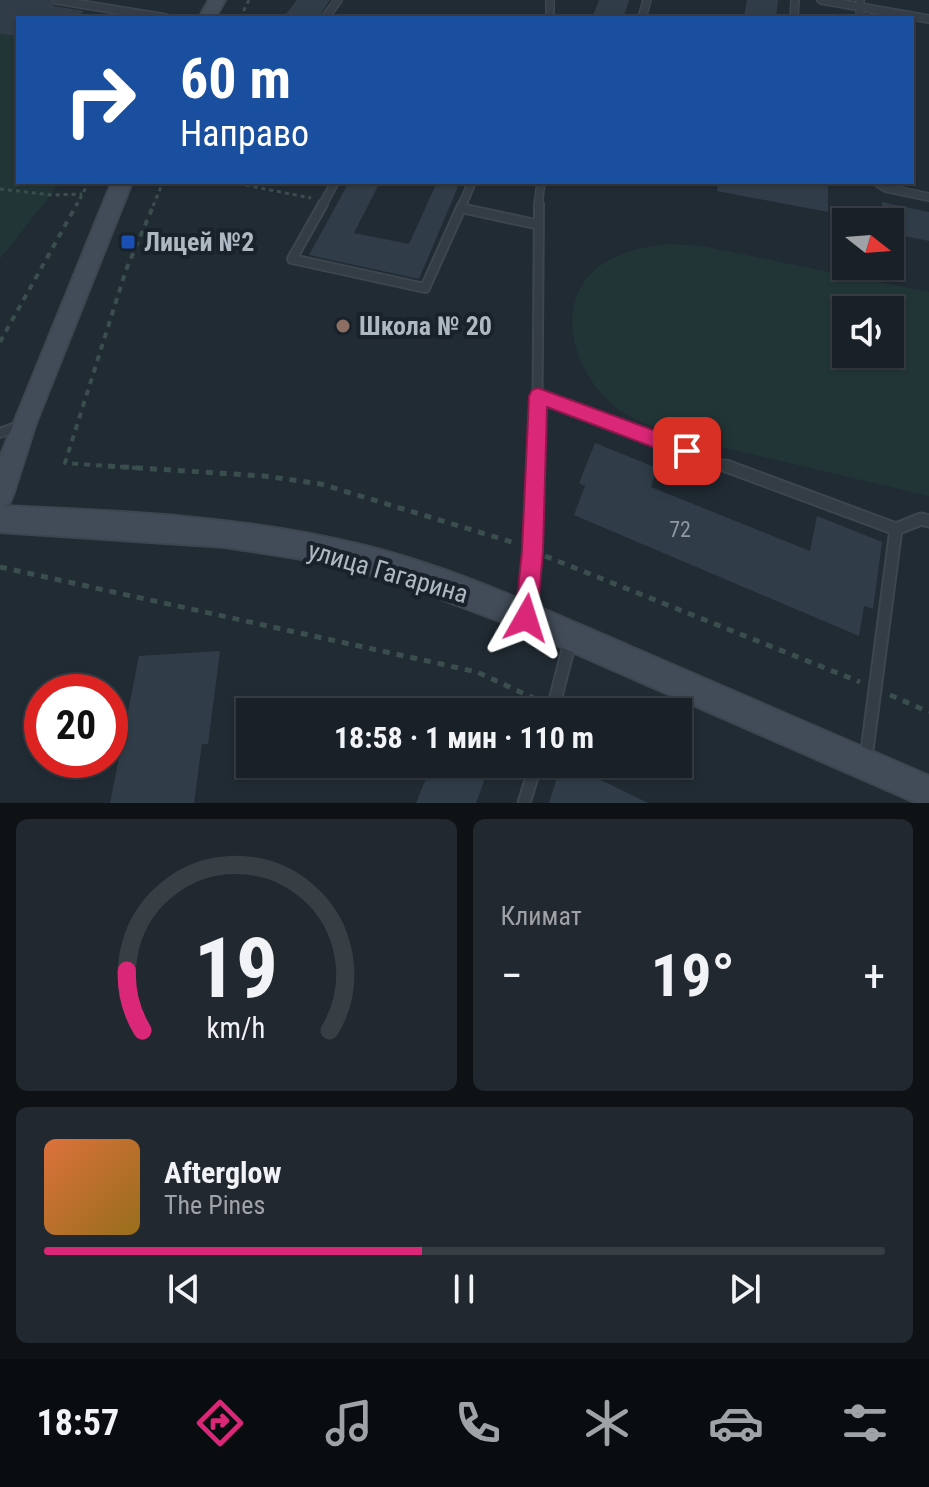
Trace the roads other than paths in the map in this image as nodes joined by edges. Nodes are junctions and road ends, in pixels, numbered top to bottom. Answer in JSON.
{"nodes":[{"id":1,"x":56,"y":0,"type":"edge"},
{"id":2,"x":821,"y":0,"type":"edge"},
{"id":3,"x":860,"y":4,"type":"edge"},
{"id":4,"x":154,"y":16,"type":"edge"},
{"id":5,"x":929,"y":19,"type":"edge"},
{"id":6,"x":121,"y":184,"type":"edge"},
{"id":7,"x":334,"y":184,"type":"edge"},
{"id":8,"x":471,"y":184,"type":"edge"},
{"id":9,"x":541,"y":184,"type":"edge"},
{"id":10,"x":880,"y":184,"type":"edge"},
{"id":11,"x":929,"y":197,"type":"edge"},
{"id":12,"x":461,"y":208,"type":"junction"},
{"id":13,"x":535,"y":224,"type":"junction"},
{"id":14,"x":538,"y":396,"type":"junction"},
{"id":15,"x":24,"y":423,"type":"junction"},
{"id":16,"x":0,"y":433,"type":"edge"},
{"id":17,"x":0,"y":495,"type":"edge"},
{"id":18,"x":0,"y":519,"type":"edge"},
{"id":19,"x":929,"y":521,"type":"edge"},
{"id":20,"x":896,"y":529,"type":"junction"},
{"id":21,"x":526,"y":618,"type":"junction"},
{"id":22,"x":571,"y":636,"type":"junction"},
{"id":23,"x":556,"y":698,"type":"edge"},
{"id":24,"x":865,"y":764,"type":"junction"},
{"id":25,"x":532,"y":778,"type":"edge"},
{"id":26,"x":929,"y":792,"type":"edge"},
{"id":27,"x":524,"y":803,"type":"edge"}],
"edges":[{"from":1,"to":4,"type":"lane"},
{"from":2,"to":3,"type":"lane"},
{"from":3,"to":5,"type":"lane"},
{"from":6,"to":15,"type":"main road"},
{"from":7,"to":12,"type":"lane"},
{"from":8,"to":12,"type":"lane"},
{"from":9,"to":13,"type":"lane"},
{"from":10,"to":11,"type":"lane"},
{"from":12,"to":13,"type":"lane"},
{"from":13,"to":14,"type":"lane"},
{"from":14,"to":20,"type":"lane"},
{"from":14,"to":21,"type":"lane"},
{"from":15,"to":16,"type":"lane"},
{"from":15,"to":17,"type":"main road"},
{"from":18,"to":21,"type":"main road","name":"улица Гагарина"},
{"from":19,"to":20,"type":"lane"},
{"from":20,"to":24,"type":"lane"},
{"from":21,"to":22,"type":"main road","name":"улица Гагарина"},
{"from":22,"to":23,"type":"lane"},
{"from":22,"to":24,"type":"main road","name":"улица Гагарина"},
{"from":24,"to":26,"type":"main road","name":"улица Гагарина"},
{"from":25,"to":27,"type":"lane"}]}
